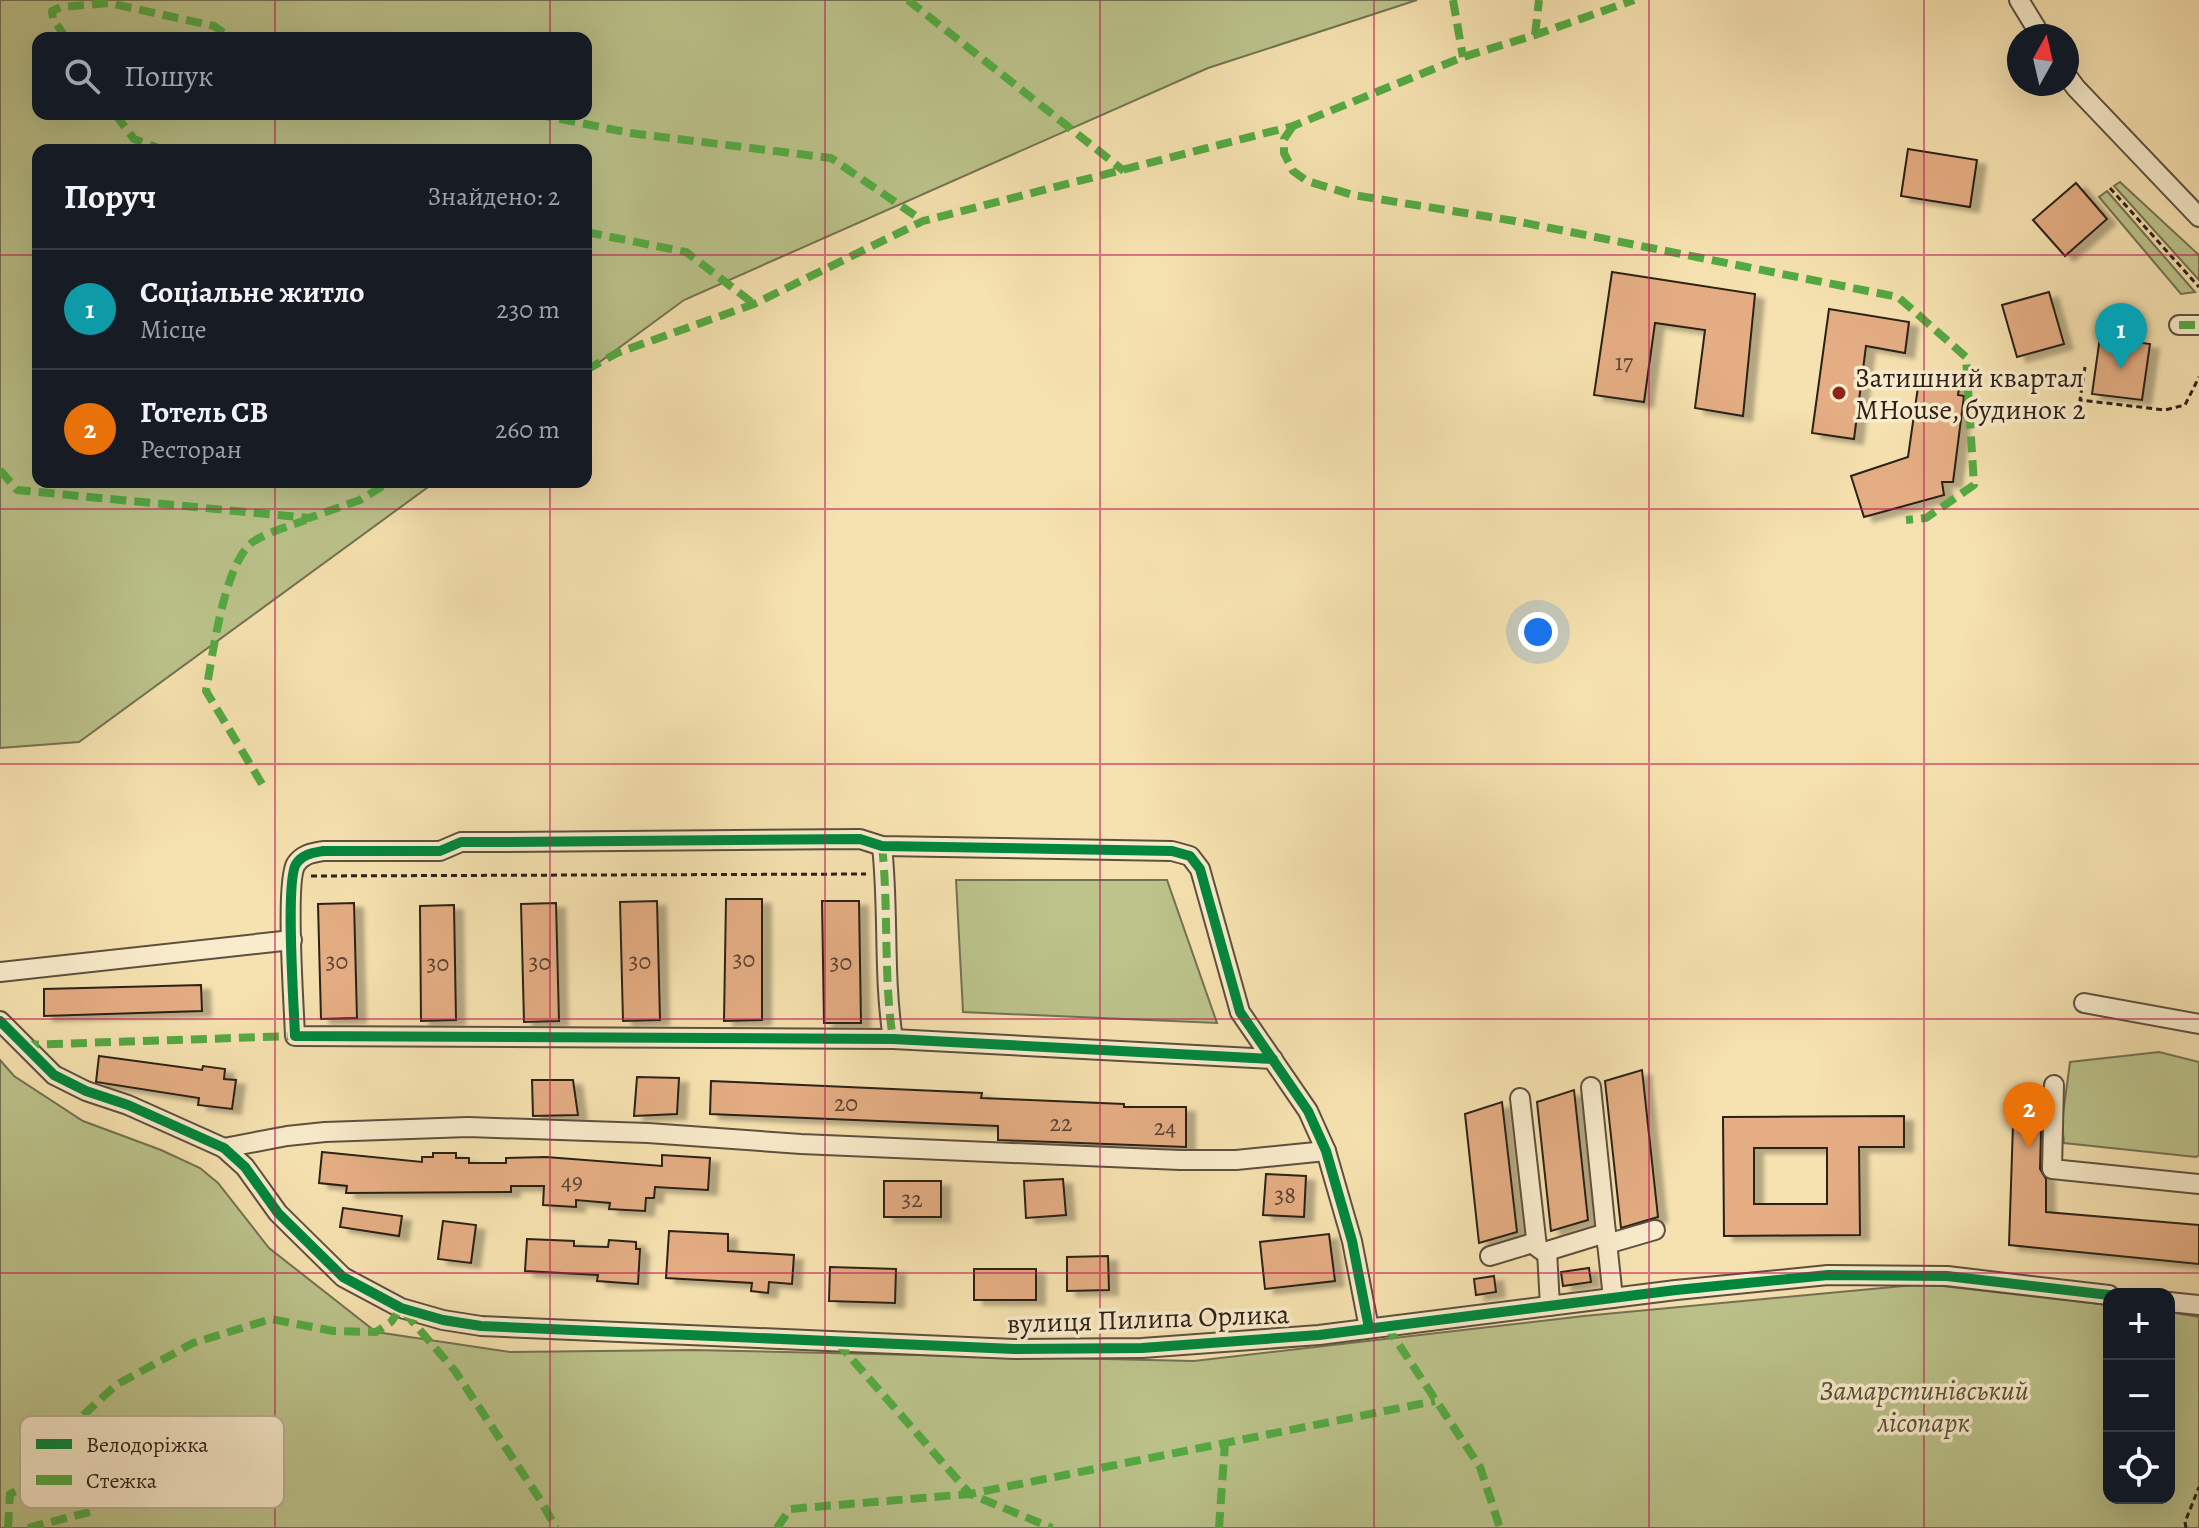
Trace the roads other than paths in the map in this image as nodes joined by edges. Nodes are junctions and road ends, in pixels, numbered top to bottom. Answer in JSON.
{"nodes":[{"id":1,"x":2019,"y":0,"type":"edge"},
{"id":2,"x":2034,"y":24,"type":"edge"},
{"id":3,"x":2079,"y":91,"type":"edge"},
{"id":4,"x":2199,"y":217,"type":"edge"},
{"id":5,"x":2179,"y":325,"type":"dead end"},
{"id":6,"x":2199,"y":325,"type":"edge"},
{"id":7,"x":882,"y":846,"type":"junction"},
{"id":8,"x":292,"y":940,"type":"junction"},
{"id":9,"x":0,"y":972,"type":"edge"},
{"id":10,"x":2084,"y":1003,"type":"dead end"},
{"id":11,"x":0,"y":1021,"type":"edge"},
{"id":12,"x":2199,"y":1024,"type":"edge"},
{"id":13,"x":893,"y":1039,"type":"junction"},
{"id":14,"x":1273,"y":1059,"type":"junction"},
{"id":15,"x":2054,"y":1085,"type":"dead end"},
{"id":16,"x":1591,"y":1087,"type":"dead end"},
{"id":17,"x":1520,"y":1098,"type":"dead end"},
{"id":18,"x":224,"y":1148,"type":"junction"},
{"id":19,"x":1326,"y":1151,"type":"junction"},
{"id":20,"x":2199,"y":1184,"type":"edge"},
{"id":21,"x":1655,"y":1230,"type":"dead end"},
{"id":22,"x":1606,"y":1238,"type":"junction"},
{"id":23,"x":1542,"y":1247,"type":"junction"},
{"id":24,"x":1490,"y":1256,"type":"dead end"},
{"id":25,"x":2103,"y":1294,"type":"edge"},
{"id":26,"x":1613,"y":1298,"type":"junction"},
{"id":27,"x":2175,"y":1303,"type":"edge"},
{"id":28,"x":2199,"y":1305,"type":"edge"},
{"id":29,"x":1550,"y":1306,"type":"junction"},
{"id":30,"x":1369,"y":1328,"type":"junction"}],
"edges":[{"from":1,"to":2,"type":"street"},
{"from":3,"to":4,"type":"street"},
{"from":5,"to":6,"type":"street"},
{"from":7,"to":8,"type":"street"},
{"from":7,"to":13,"type":"street"},
{"from":7,"to":14,"type":"street"},
{"from":8,"to":9,"type":"street"},
{"from":8,"to":13,"type":"street"},
{"from":10,"to":12,"type":"street"},
{"from":11,"to":18,"type":"street","name":"вулиця Пилипа Орлика"},
{"from":13,"to":14,"type":"street"},
{"from":14,"to":19,"type":"street"},
{"from":15,"to":20,"type":"street"},
{"from":16,"to":22,"type":"street"},
{"from":17,"to":23,"type":"street"},
{"from":18,"to":19,"type":"street"},
{"from":18,"to":30,"type":"street","name":"вулиця Пилипа Орлика"},
{"from":19,"to":30,"type":"street"},
{"from":21,"to":22,"type":"street"},
{"from":22,"to":23,"type":"street"},
{"from":22,"to":26,"type":"street"},
{"from":23,"to":24,"type":"street"},
{"from":23,"to":29,"type":"street"},
{"from":25,"to":26,"type":"street","name":"вулиця Пилипа Орлика"},
{"from":26,"to":29,"type":"street","name":"вулиця Пилипа Орлика"},
{"from":27,"to":28,"type":"street"},
{"from":29,"to":30,"type":"street","name":"вулиця Пилипа Орлика"}]}
